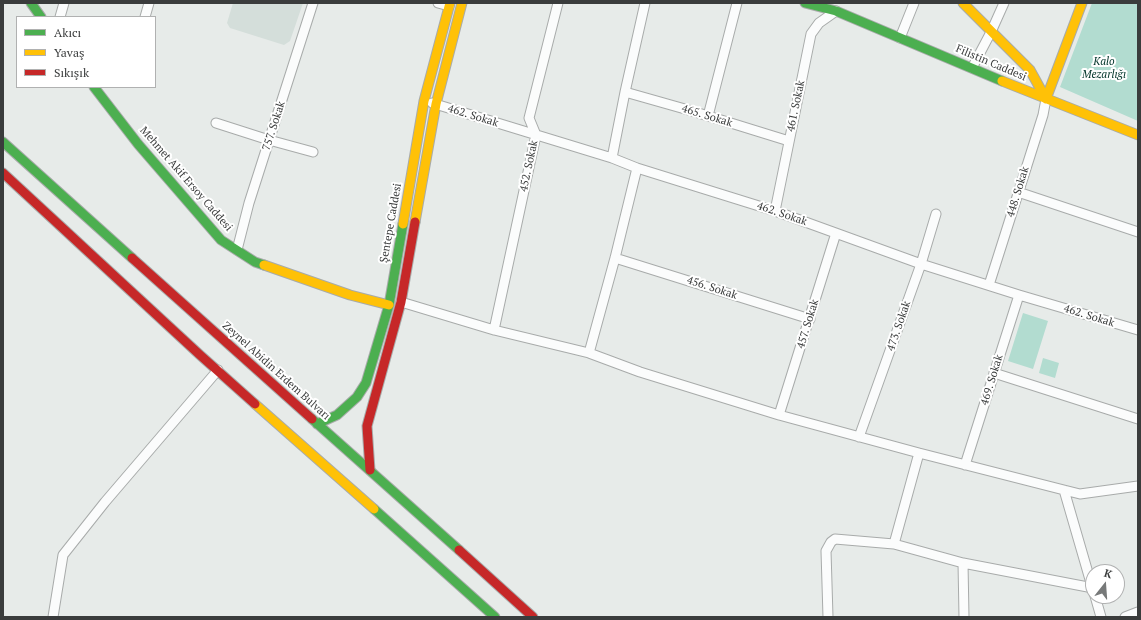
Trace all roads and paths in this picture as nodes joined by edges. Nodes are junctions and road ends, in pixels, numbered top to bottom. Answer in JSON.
{"nodes":[{"id":1,"x":31,"y":3,"type":"edge"},
{"id":2,"x":64,"y":3,"type":"edge"},
{"id":3,"x":149,"y":3,"type":"edge"},
{"id":4,"x":313,"y":3,"type":"edge"},
{"id":5,"x":438,"y":3,"type":"edge"},
{"id":6,"x":462,"y":3,"type":"edge"},
{"id":7,"x":558,"y":3,"type":"edge"},
{"id":8,"x":645,"y":3,"type":"edge"},
{"id":9,"x":737,"y":3,"type":"edge"},
{"id":10,"x":805,"y":3,"type":"edge"},
{"id":11,"x":826,"y":3,"type":"edge"},
{"id":12,"x":914,"y":3,"type":"edge"},
{"id":13,"x":963,"y":3,"type":"edge"},
{"id":14,"x":1004,"y":3,"type":"edge"},
{"id":15,"x":1082,"y":3,"type":"edge"},
{"id":16,"x":449,"y":5,"type":"edge"},
{"id":17,"x":836,"y":11,"type":"junction"},
{"id":18,"x":40,"y":16,"type":"edge"},
{"id":19,"x":60,"y":16,"type":"edge"},
{"id":20,"x":145,"y":16,"type":"edge"},
{"id":21,"x":991,"y":32,"type":"junction"},
{"id":22,"x":900,"y":38,"type":"junction"},
{"id":23,"x":972,"y":68,"type":"junction"},
{"id":24,"x":95,"y":88,"type":"edge"},
{"id":25,"x":106,"y":88,"type":"edge"},
{"id":26,"x":625,"y":92,"type":"junction"},
{"id":27,"x":100,"y":95,"type":"junction"},
{"id":28,"x":1046,"y":99,"type":"junction"},
{"id":29,"x":424,"y":101,"type":"junction"},
{"id":30,"x":436,"y":104,"type":"junction"},
{"id":31,"x":708,"y":116,"type":"junction"},
{"id":32,"x":216,"y":123,"type":"dead end"},
{"id":33,"x":536,"y":135,"type":"junction"},
{"id":34,"x":1138,"y":135,"type":"edge"},
{"id":35,"x":270,"y":140,"type":"junction"},
{"id":36,"x":789,"y":141,"type":"junction"},
{"id":37,"x":3,"y":142,"type":"edge"},
{"id":38,"x":313,"y":152,"type":"dead end"},
{"id":39,"x":612,"y":158,"type":"junction"},
{"id":40,"x":637,"y":168,"type":"junction"},
{"id":41,"x":3,"y":173,"type":"edge"},
{"id":42,"x":1018,"y":192,"type":"junction"},
{"id":43,"x":775,"y":211,"type":"junction"},
{"id":44,"x":936,"y":214,"type":"dead end"},
{"id":45,"x":1138,"y":232,"type":"edge"},
{"id":46,"x":836,"y":233,"type":"junction"},
{"id":47,"x":237,"y":250,"type":"junction"},
{"id":48,"x":615,"y":258,"type":"junction"},
{"id":49,"x":921,"y":264,"type":"junction"},
{"id":50,"x":989,"y":285,"type":"junction"},
{"id":51,"x":1019,"y":295,"type":"junction"},
{"id":52,"x":401,"y":302,"type":"junction"},
{"id":53,"x":389,"y":305,"type":"junction"},
{"id":54,"x":810,"y":319,"type":"junction"},
{"id":55,"x":494,"y":330,"type":"junction"},
{"id":56,"x":1138,"y":330,"type":"edge"},
{"id":57,"x":589,"y":353,"type":"junction"},
{"id":58,"x":218,"y":370,"type":"junction"},
{"id":59,"x":994,"y":373,"type":"junction"},
{"id":60,"x":779,"y":415,"type":"junction"},
{"id":61,"x":1138,"y":418,"type":"edge"},
{"id":62,"x":317,"y":424,"type":"junction"},
{"id":63,"x":859,"y":437,"type":"junction"},
{"id":64,"x":919,"y":453,"type":"junction"},
{"id":65,"x":965,"y":465,"type":"junction"},
{"id":66,"x":370,"y":470,"type":"junction"},
{"id":67,"x":1138,"y":486,"type":"edge"},
{"id":68,"x":1064,"y":490,"type":"junction"},
{"id":69,"x":894,"y":544,"type":"junction"},
{"id":70,"x":963,"y":564,"type":"junction"},
{"id":71,"x":1086,"y":564,"type":"edge"},
{"id":72,"x":1085,"y":587,"type":"edge"},
{"id":73,"x":1097,"y":604,"type":"edge"},
{"id":74,"x":1138,"y":612,"type":"edge"},
{"id":75,"x":54,"y":617,"type":"edge"},
{"id":76,"x":495,"y":617,"type":"edge"},
{"id":77,"x":533,"y":617,"type":"edge"},
{"id":78,"x":828,"y":617,"type":"edge"},
{"id":79,"x":964,"y":617,"type":"edge"},
{"id":80,"x":1101,"y":617,"type":"edge"},
{"id":81,"x":1125,"y":617,"type":"edge"}],
"edges":[{"from":1,"to":18,"type":"street"},
{"from":2,"to":19,"type":"street"},
{"from":3,"to":20,"type":"street"},
{"from":4,"to":35,"type":"street","name":"757. Sokak"},
{"from":5,"to":16,"type":"street"},
{"from":6,"to":30,"type":"street"},
{"from":7,"to":33,"type":"street","name":"452. Sokak"},
{"from":8,"to":26,"type":"street"},
{"from":9,"to":31,"type":"street"},
{"from":10,"to":17,"type":"street","name":"Filistin Caddesi"},
{"from":11,"to":17,"type":"street","name":"Filistin Caddesi"},
{"from":12,"to":22,"type":"street"},
{"from":13,"to":21,"type":"street"},
{"from":14,"to":21,"type":"street"},
{"from":15,"to":28,"type":"street"},
{"from":16,"to":29,"type":"street","name":"Şentepe Caddesi"},
{"from":17,"to":22,"type":"street","name":"Filistin Caddesi"},
{"from":17,"to":36,"type":"street","name":"461. Sokak"},
{"from":21,"to":23,"type":"street"},
{"from":21,"to":28,"type":"street"},
{"from":22,"to":23,"type":"street","name":"Filistin Caddesi"},
{"from":23,"to":28,"type":"street","name":"Filistin Caddesi"},
{"from":24,"to":27,"type":"street","name":"Mehmet Akif Ersoy Caddesi"},
{"from":25,"to":27,"type":"street"},
{"from":26,"to":31,"type":"street","name":"465. Sokak"},
{"from":26,"to":39,"type":"street"},
{"from":27,"to":47,"type":"street","name":"Mehmet Akif Ersoy Caddesi"},
{"from":28,"to":34,"type":"street","name":"Filistin Caddesi"},
{"from":28,"to":42,"type":"street","name":"448. Sokak"},
{"from":29,"to":30,"type":"street","name":"462. Sokak"},
{"from":29,"to":53,"type":"street","name":"Şentepe Caddesi"},
{"from":30,"to":33,"type":"street","name":"462. Sokak"},
{"from":30,"to":52,"type":"street"},
{"from":31,"to":36,"type":"street","name":"465. Sokak"},
{"from":32,"to":35,"type":"street"},
{"from":33,"to":39,"type":"street","name":"462. Sokak"},
{"from":33,"to":55,"type":"street","name":"452. Sokak"},
{"from":35,"to":38,"type":"street"},
{"from":35,"to":47,"type":"street","name":"757. Sokak"},
{"from":36,"to":43,"type":"street","name":"461. Sokak"},
{"from":37,"to":62,"type":"street","name":"Zeynel Abidin Erdem Bulvarı"},
{"from":39,"to":40,"type":"street","name":"462. Sokak"},
{"from":40,"to":43,"type":"street","name":"462. Sokak"},
{"from":40,"to":48,"type":"street"},
{"from":41,"to":58,"type":"street"},
{"from":42,"to":45,"type":"street"},
{"from":42,"to":50,"type":"street","name":"448. Sokak"},
{"from":43,"to":46,"type":"street","name":"462. Sokak"},
{"from":44,"to":49,"type":"street","name":"473. Sokak"},
{"from":46,"to":49,"type":"street","name":"462. Sokak"},
{"from":46,"to":54,"type":"street","name":"457. Sokak"},
{"from":47,"to":53,"type":"street","name":"Mehmet Akif Ersoy Caddesi"},
{"from":48,"to":54,"type":"street","name":"456. Sokak"},
{"from":48,"to":57,"type":"street"},
{"from":49,"to":50,"type":"street","name":"462. Sokak"},
{"from":49,"to":63,"type":"street","name":"473. Sokak"},
{"from":50,"to":51,"type":"street","name":"462. Sokak"},
{"from":51,"to":56,"type":"street","name":"462. Sokak"},
{"from":51,"to":59,"type":"street","name":"469. Sokak"},
{"from":52,"to":55,"type":"street"},
{"from":52,"to":66,"type":"street"},
{"from":53,"to":62,"type":"street","name":"Şentepe Caddesi"},
{"from":54,"to":60,"type":"street","name":"457. Sokak"},
{"from":55,"to":57,"type":"street"},
{"from":57,"to":60,"type":"street"},
{"from":58,"to":75,"type":"street"},
{"from":58,"to":76,"type":"street"},
{"from":59,"to":61,"type":"street"},
{"from":59,"to":65,"type":"street","name":"469. Sokak"},
{"from":60,"to":63,"type":"street"},
{"from":62,"to":66,"type":"street","name":"Zeynel Abidin Erdem Bulvarı"},
{"from":63,"to":64,"type":"street"},
{"from":64,"to":65,"type":"street"},
{"from":64,"to":69,"type":"street"},
{"from":65,"to":68,"type":"street"},
{"from":66,"to":77,"type":"street","name":"Zeynel Abidin Erdem Bulvarı"},
{"from":67,"to":68,"type":"street"},
{"from":68,"to":71,"type":"street"},
{"from":69,"to":70,"type":"street"},
{"from":69,"to":78,"type":"street"},
{"from":70,"to":72,"type":"street"},
{"from":70,"to":79,"type":"street"},
{"from":73,"to":80,"type":"street"},
{"from":74,"to":81,"type":"street"}]}
